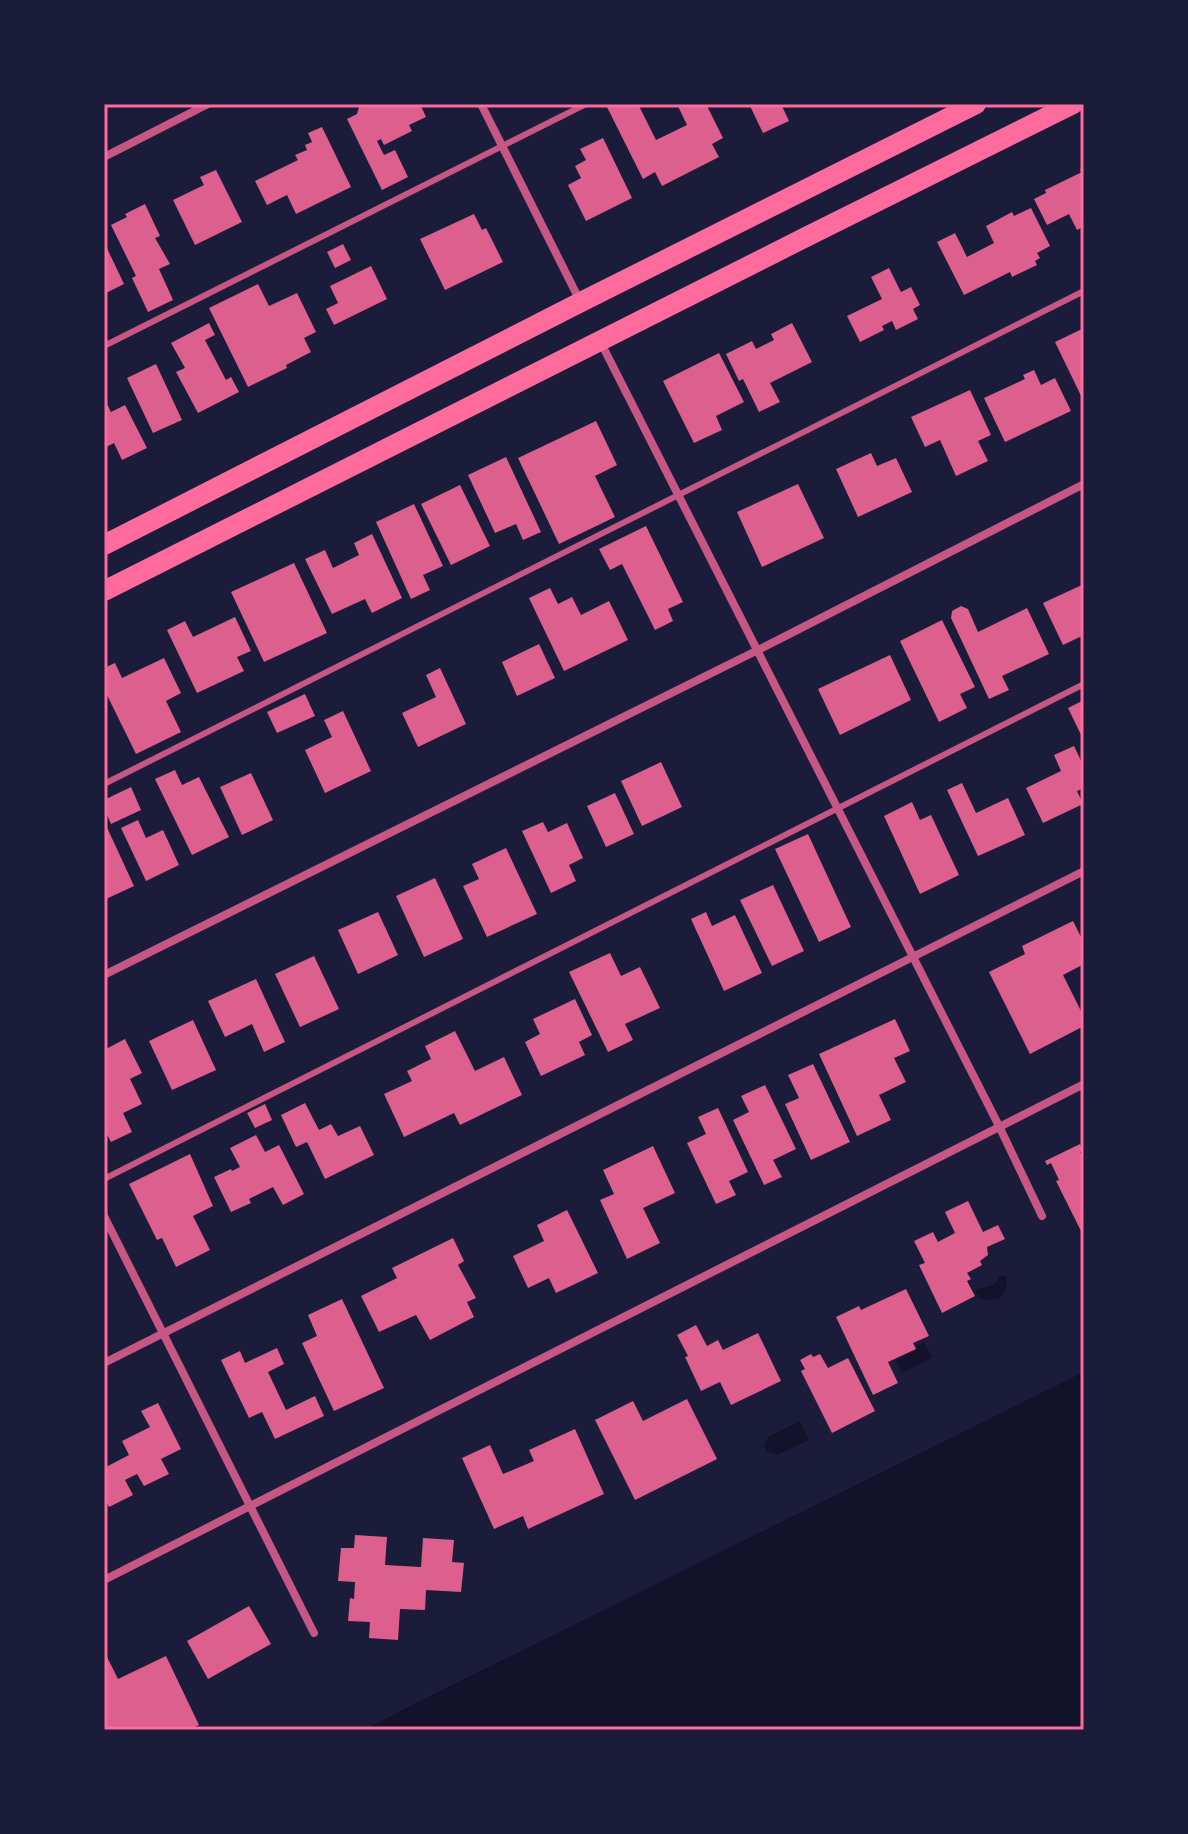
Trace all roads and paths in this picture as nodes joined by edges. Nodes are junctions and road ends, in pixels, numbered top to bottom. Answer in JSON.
{"nodes":[{"id":1,"x":208,"y":104,"type":"edge"},
{"id":2,"x":481,"y":104,"type":"edge"},
{"id":3,"x":586,"y":104,"type":"edge"},
{"id":4,"x":976,"y":104,"type":"edge"},
{"id":5,"x":1073,"y":104,"type":"edge"},
{"id":6,"x":502,"y":146,"type":"junction"},
{"id":7,"x":104,"y":157,"type":"edge"},
{"id":8,"x":1084,"y":291,"type":"edge"},
{"id":9,"x":581,"y":302,"type":"junction"},
{"id":10,"x":600,"y":341,"type":"junction"},
{"id":11,"x":104,"y":346,"type":"edge"},
{"id":12,"x":1084,"y":484,"type":"edge"},
{"id":13,"x":679,"y":496,"type":"junction"},
{"id":14,"x":104,"y":545,"type":"edge"},
{"id":15,"x":104,"y":591,"type":"edge"},
{"id":16,"x":758,"y":650,"type":"junction"},
{"id":17,"x":1084,"y":684,"type":"edge"},
{"id":18,"x":104,"y":784,"type":"edge"},
{"id":19,"x":838,"y":809,"type":"junction"},
{"id":20,"x":1084,"y":871,"type":"edge"},
{"id":21,"x":913,"y":956,"type":"junction"},
{"id":22,"x":104,"y":975,"type":"edge"},
{"id":23,"x":1084,"y":1084,"type":"edge"},
{"id":24,"x":999,"y":1126,"type":"junction"},
{"id":25,"x":104,"y":1179,"type":"edge"},
{"id":26,"x":104,"y":1216,"type":"edge"},
{"id":27,"x":1042,"y":1216,"type":"dead end"},
{"id":28,"x":163,"y":1333,"type":"junction"},
{"id":29,"x":104,"y":1363,"type":"edge"},
{"id":30,"x":250,"y":1505,"type":"junction"},
{"id":31,"x":104,"y":1580,"type":"edge"},
{"id":32,"x":314,"y":1633,"type":"dead end"}],
"edges":[{"from":1,"to":7,"type":"street"},
{"from":2,"to":6,"type":"street"},
{"from":3,"to":6,"type":"lane"},
{"from":4,"to":9,"type":"main road"},
{"from":5,"to":10,"type":"main road"},
{"from":6,"to":9,"type":"street"},
{"from":6,"to":11,"type":"lane"},
{"from":8,"to":13,"type":"lane"},
{"from":9,"to":14,"type":"main road"},
{"from":10,"to":13,"type":"street"},
{"from":10,"to":15,"type":"main road"},
{"from":12,"to":16,"type":"street"},
{"from":13,"to":16,"type":"street"},
{"from":13,"to":18,"type":"lane"},
{"from":16,"to":19,"type":"street"},
{"from":16,"to":22,"type":"street"},
{"from":17,"to":19,"type":"lane"},
{"from":19,"to":21,"type":"street"},
{"from":19,"to":25,"type":"lane"},
{"from":20,"to":21,"type":"street"},
{"from":21,"to":24,"type":"street"},
{"from":21,"to":28,"type":"street"},
{"from":23,"to":24,"type":"street"},
{"from":24,"to":27,"type":"street"},
{"from":24,"to":30,"type":"street"},
{"from":26,"to":28,"type":"street"},
{"from":28,"to":29,"type":"street"},
{"from":28,"to":30,"type":"street"},
{"from":30,"to":31,"type":"street"},
{"from":30,"to":32,"type":"street"}]}
